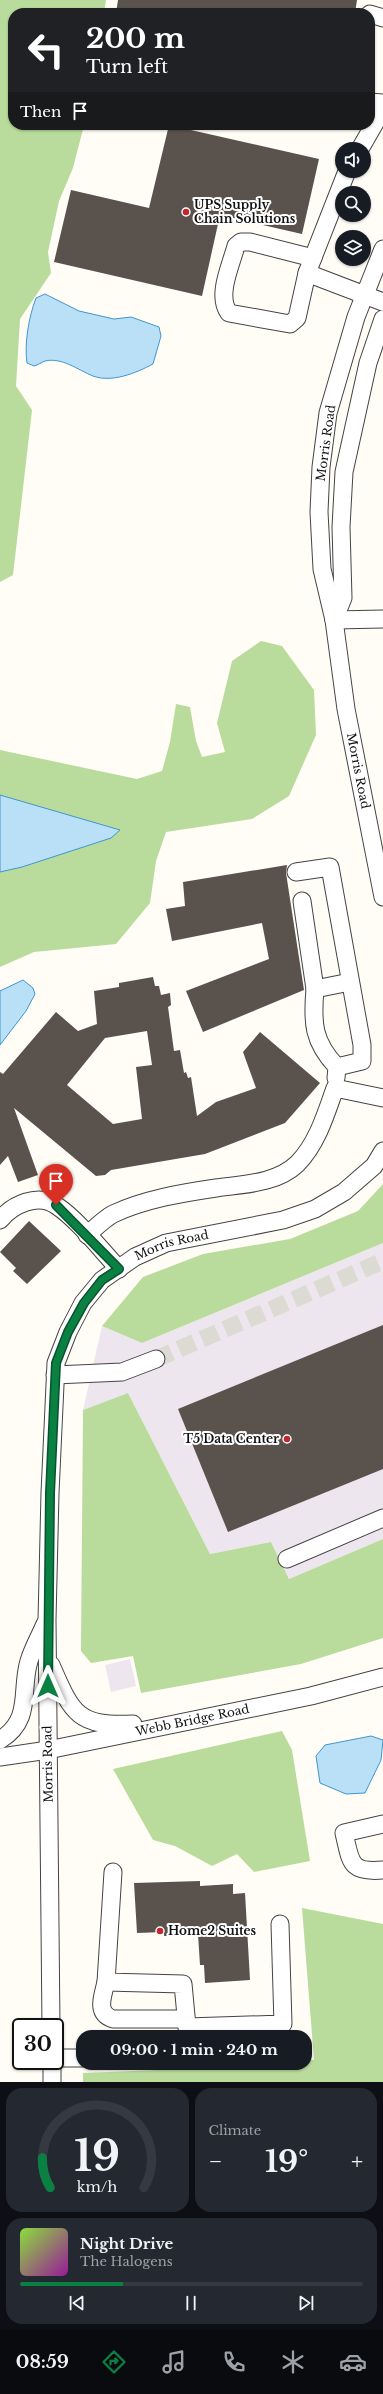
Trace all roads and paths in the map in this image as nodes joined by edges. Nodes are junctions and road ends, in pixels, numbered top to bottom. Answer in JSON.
{"nodes":[{"id":1,"x":383,"y":109,"type":"edge"},
{"id":2,"x":375,"y":123,"type":"edge"},
{"id":3,"x":371,"y":130,"type":"edge"},
{"id":4,"x":364,"y":142,"type":"edge"},
{"id":5,"x":344,"y":178,"type":"edge"},
{"id":6,"x":383,"y":248,"type":"edge"},
{"id":7,"x":310,"y":265,"type":"junction"},
{"id":8,"x":364,"y":295,"type":"junction"},
{"id":9,"x":383,"y":302,"type":"edge"},
{"id":10,"x":383,"y":319,"type":"edge"},
{"id":11,"x":383,"y":619,"type":"edge"},
{"id":12,"x":334,"y":620,"type":"junction"},
{"id":13,"x":296,"y":872,"type":"dead end"},
{"id":14,"x":383,"y":897,"type":"edge"},
{"id":15,"x":302,"y":901,"type":"dead end"},
{"id":16,"x":350,"y":982,"type":"junction"},
{"id":17,"x":315,"y":989,"type":"junction"},
{"id":18,"x":337,"y":1067,"type":"junction"},
{"id":19,"x":335,"y":1088,"type":"junction"},
{"id":20,"x":383,"y":1098,"type":"edge"},
{"id":21,"x":383,"y":1151,"type":"edge"},
{"id":22,"x":0,"y":1220,"type":"edge"},
{"id":23,"x":87,"y":1235,"type":"junction"},
{"id":24,"x":119,"y":1269,"type":"junction"},
{"id":25,"x":156,"y":1360,"type":"tunnel mouth"},
{"id":26,"x":55,"y":1375,"type":"junction"},
{"id":27,"x":383,"y":1518,"type":"edge"},
{"id":28,"x":287,"y":1559,"type":"dead end"},
{"id":29,"x":47,"y":1620,"type":"junction"},
{"id":30,"x":48,"y":1659,"type":"junction"},
{"id":31,"x":383,"y":1678,"type":"edge"},
{"id":32,"x":179,"y":1723,"type":"junction"},
{"id":33,"x":0,"y":1740,"type":"edge"},
{"id":34,"x":48,"y":1750,"type":"junction"},
{"id":35,"x":0,"y":1757,"type":"edge"},
{"id":36,"x":382,"y":1826,"type":"edge"},
{"id":37,"x":383,"y":1870,"type":"edge"},
{"id":38,"x":113,"y":1872,"type":"dead end"},
{"id":39,"x":280,"y":1924,"type":"dead end"},
{"id":40,"x":106,"y":1982,"type":"junction"},
{"id":41,"x":51,"y":2018,"type":"edge"},
{"id":42,"x":187,"y":2028,"type":"edge"},
{"id":43,"x":64,"y":2058,"type":"edge"},
{"id":44,"x":76,"y":2058,"type":"edge"},
{"id":45,"x":52,"y":2070,"type":"edge"},
{"id":46,"x":52,"y":2082,"type":"edge"}],
"edges":[{"from":1,"to":2,"type":"street"},
{"from":3,"to":4,"type":"street"},
{"from":5,"to":7,"type":"street"},
{"from":6,"to":8,"type":"street","name":"Morris Road"},
{"from":7,"to":7,"type":"street"},
{"from":7,"to":8,"type":"street"},
{"from":8,"to":9,"type":"street"},
{"from":8,"to":12,"type":"street","name":"Morris Road"},
{"from":10,"to":12,"type":"street","name":"Morris Road"},
{"from":11,"to":12,"type":"street"},
{"from":12,"to":14,"type":"street","name":"Morris Road"},
{"from":13,"to":16,"type":"street"},
{"from":15,"to":17,"type":"street"},
{"from":16,"to":17,"type":"street"},
{"from":16,"to":18,"type":"street"},
{"from":17,"to":18,"type":"street"},
{"from":18,"to":19,"type":"street"},
{"from":19,"to":20,"type":"street"},
{"from":19,"to":23,"type":"street"},
{"from":21,"to":24,"type":"street","name":"Morris Road"},
{"from":22,"to":23,"type":"street"},
{"from":23,"to":24,"type":"street"},
{"from":24,"to":26,"type":"street","name":"Morris Road"},
{"from":25,"to":26,"type":"street"},
{"from":26,"to":29,"type":"street","name":"Morris Road"},
{"from":27,"to":28,"type":"street"},
{"from":29,"to":30,"type":"street","name":"Morris Road"},
{"from":29,"to":33,"type":"street"},
{"from":30,"to":32,"type":"street"},
{"from":30,"to":34,"type":"street","name":"Morris Road"},
{"from":31,"to":32,"type":"street","name":"Webb Bridge Road"},
{"from":32,"to":34,"type":"street","name":"Webb Bridge Road"},
{"from":34,"to":35,"type":"street","name":"Webb Bridge Road"},
{"from":34,"to":41,"type":"street","name":"Morris Road"},
{"from":36,"to":37,"type":"street"},
{"from":38,"to":40,"type":"street"},
{"from":39,"to":42,"type":"street"},
{"from":40,"to":42,"type":"street"},
{"from":40,"to":42,"type":"street"},
{"from":43,"to":44,"type":"street"},
{"from":45,"to":46,"type":"street"}]}
